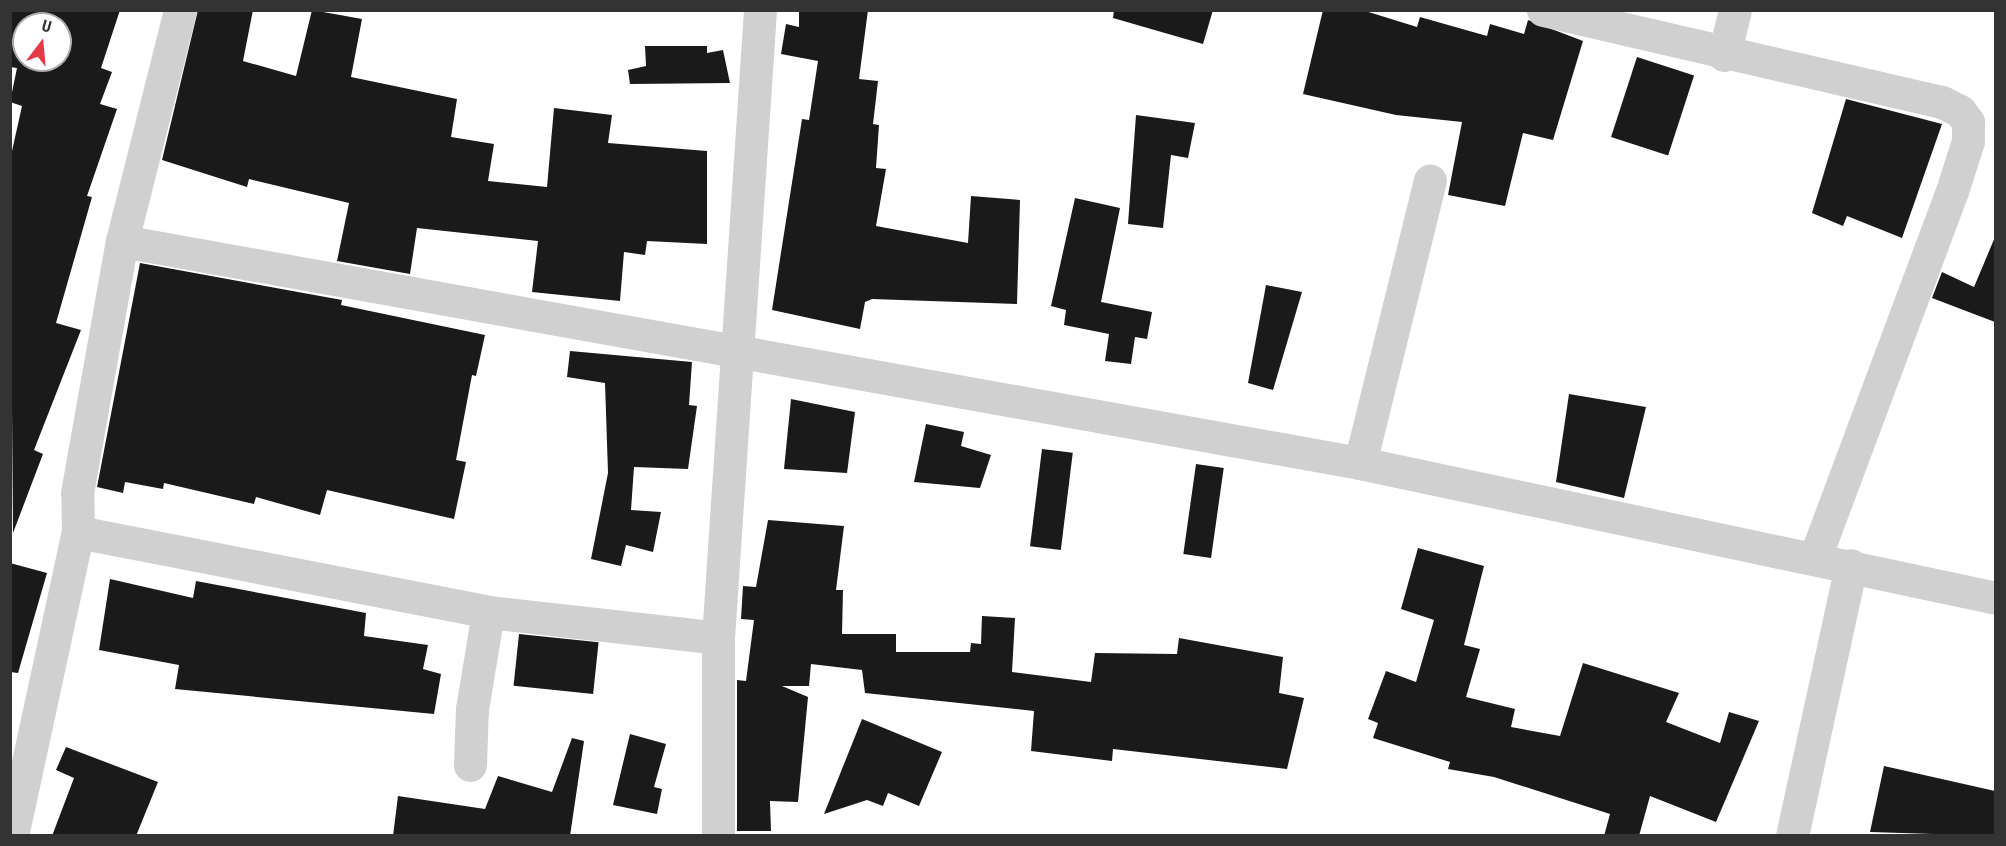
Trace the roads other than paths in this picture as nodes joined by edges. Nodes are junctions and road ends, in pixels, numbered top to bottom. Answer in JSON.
{"nodes":[{"id":1,"x":180,"y":10,"type":"edge"},
{"id":2,"x":760,"y":10,"type":"edge"},
{"id":3,"x":1543,"y":10,"type":"edge"},
{"id":4,"x":1735,"y":10,"type":"edge"},
{"id":5,"x":1724,"y":55,"type":"junction"},
{"id":6,"x":1430,"y":181,"type":"dead end"},
{"id":7,"x":122,"y":241,"type":"junction"},
{"id":8,"x":737,"y":352,"type":"junction"},
{"id":9,"x":1360,"y":464,"type":"junction"},
{"id":10,"x":78,"y":532,"type":"junction"},
{"id":11,"x":1815,"y":557,"type":"junction"},
{"id":12,"x":1851,"y":565,"type":"junction"},
{"id":13,"x":1995,"y":598,"type":"edge"},
{"id":14,"x":488,"y":612,"type":"junction"},
{"id":15,"x":718,"y":638,"type":"junction"},
{"id":16,"x":470,"y":765,"type":"dead end"},
{"id":17,"x":12,"y":836,"type":"edge"},
{"id":18,"x":718,"y":836,"type":"edge"},
{"id":19,"x":1792,"y":836,"type":"edge"}],
"edges":[{"from":1,"to":7,"type":"street"},
{"from":2,"to":8,"type":"street"},
{"from":3,"to":5,"type":"street"},
{"from":4,"to":5,"type":"street"},
{"from":5,"to":11,"type":"street"},
{"from":6,"to":9,"type":"street"},
{"from":7,"to":8,"type":"street"},
{"from":7,"to":10,"type":"street"},
{"from":8,"to":9,"type":"street"},
{"from":8,"to":15,"type":"street"},
{"from":9,"to":11,"type":"street"},
{"from":10,"to":14,"type":"street"},
{"from":10,"to":17,"type":"street"},
{"from":11,"to":12,"type":"street"},
{"from":12,"to":13,"type":"street"},
{"from":12,"to":19,"type":"street"},
{"from":14,"to":15,"type":"street"},
{"from":14,"to":16,"type":"street"},
{"from":15,"to":18,"type":"street"}]}
